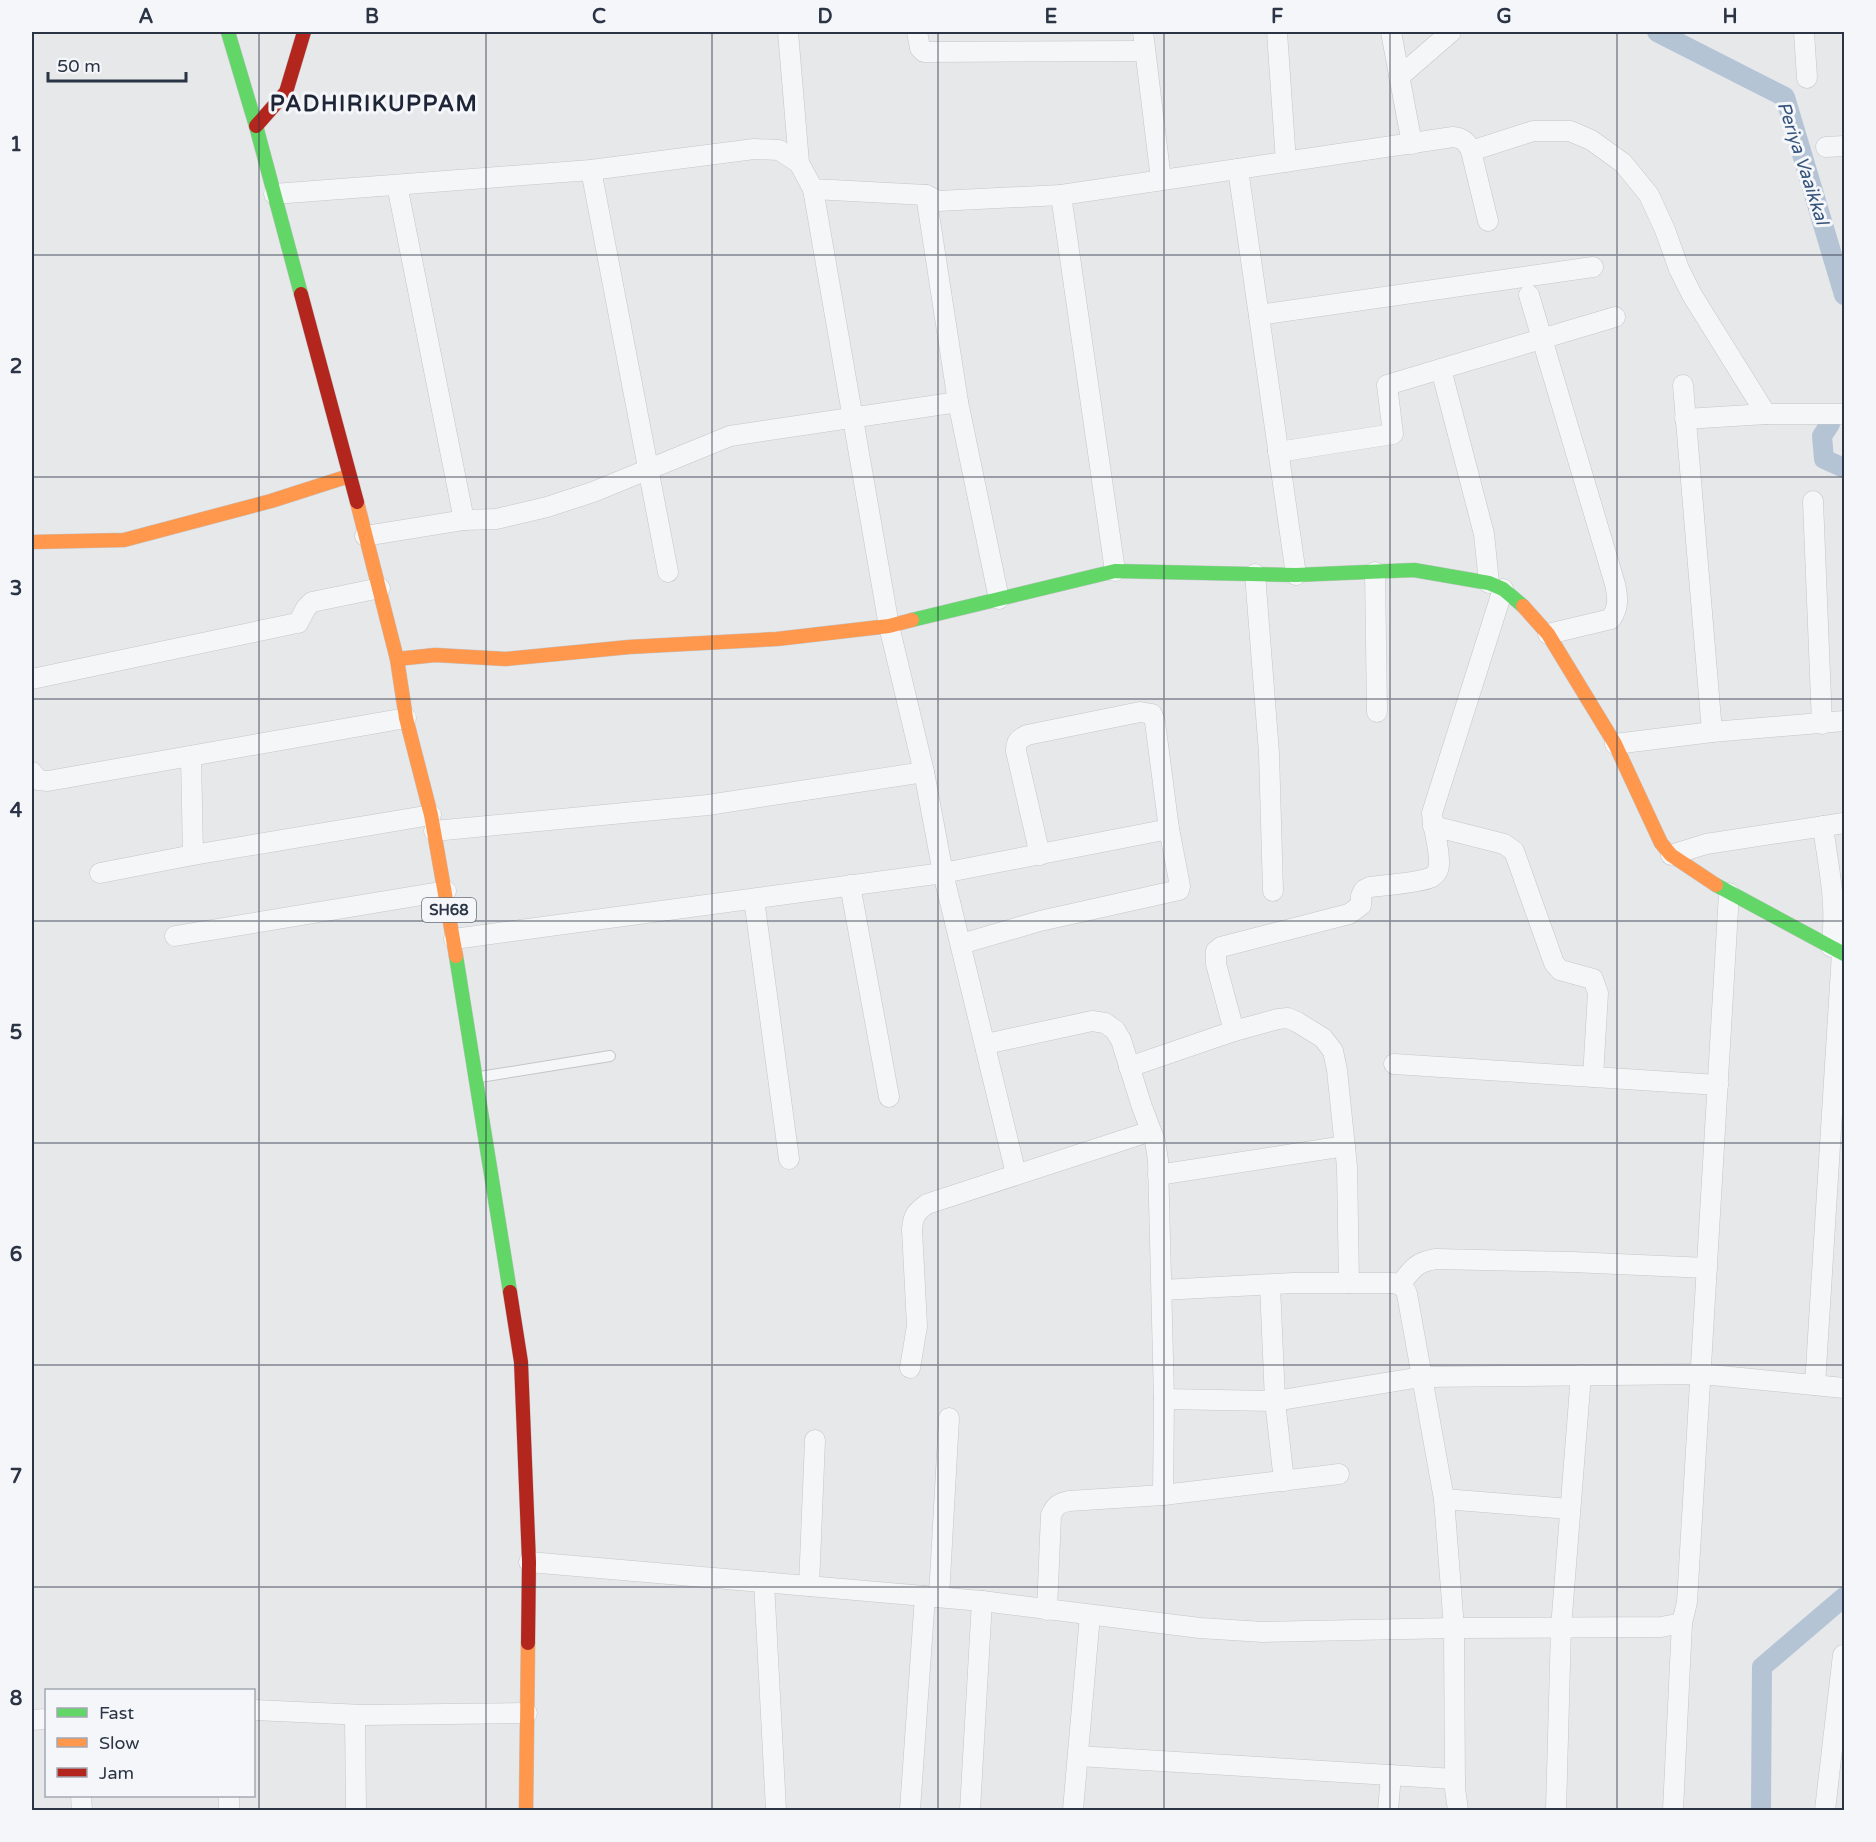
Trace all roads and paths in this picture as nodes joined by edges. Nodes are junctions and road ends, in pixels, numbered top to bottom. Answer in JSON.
{"nodes":[{"id":1,"x":228,"y":32,"type":"edge"},
{"id":2,"x":304,"y":32,"type":"edge"},
{"id":3,"x":788,"y":32,"type":"edge"},
{"id":4,"x":917,"y":32,"type":"edge"},
{"id":5,"x":1277,"y":32,"type":"edge"},
{"id":6,"x":1391,"y":32,"type":"edge"},
{"id":7,"x":1451,"y":32,"type":"edge"},
{"id":8,"x":1804,"y":32,"type":"edge"},
{"id":9,"x":1144,"y":41,"type":"edge"},
{"id":10,"x":1399,"y":77,"type":"junction"},
{"id":11,"x":1807,"y":78,"type":"dead end"},
{"id":12,"x":256,"y":126,"type":"junction"},
{"id":13,"x":1412,"y":144,"type":"junction"},
{"id":14,"x":1471,"y":151,"type":"junction"},
{"id":15,"x":1286,"y":162,"type":"junction"},
{"id":16,"x":799,"y":164,"type":"junction"},
{"id":17,"x":1238,"y":169,"type":"junction"},
{"id":18,"x":591,"y":170,"type":"junction"},
{"id":19,"x":1161,"y":180,"type":"junction"},
{"id":20,"x":397,"y":185,"type":"junction"},
{"id":21,"x":813,"y":189,"type":"junction"},
{"id":22,"x":274,"y":194,"type":"junction"},
{"id":23,"x":926,"y":195,"type":"junction"},
{"id":24,"x":1061,"y":195,"type":"junction"},
{"id":25,"x":1488,"y":221,"type":"dead end"},
{"id":26,"x":1593,"y":267,"type":"dead end"},
{"id":27,"x":1529,"y":295,"type":"dead end"},
{"id":28,"x":1259,"y":315,"type":"junction"},
{"id":29,"x":1615,"y":317,"type":"dead end"},
{"id":30,"x":1542,"y":339,"type":"junction"},
{"id":31,"x":1441,"y":369,"type":"junction"},
{"id":32,"x":1683,"y":385,"type":"dead end"},
{"id":33,"x":958,"y":402,"type":"junction"},
{"id":34,"x":1766,"y":414,"type":"junction"},
{"id":35,"x":1845,"y":414,"type":"edge"},
{"id":36,"x":852,"y":418,"type":"junction"},
{"id":37,"x":1685,"y":419,"type":"junction"},
{"id":38,"x":1278,"y":452,"type":"junction"},
{"id":39,"x":648,"y":469,"type":"junction"},
{"id":40,"x":349,"y":477,"type":"junction"},
{"id":41,"x":1813,"y":501,"type":"dead end"},
{"id":42,"x":464,"y":520,"type":"junction"},
{"id":43,"x":365,"y":536,"type":"junction"},
{"id":44,"x":32,"y":542,"type":"edge"},
{"id":45,"x":1114,"y":571,"type":"junction"},
{"id":46,"x":668,"y":572,"type":"dead end"},
{"id":47,"x":1375,"y":572,"type":"junction"},
{"id":48,"x":1255,"y":574,"type":"junction"},
{"id":49,"x":1296,"y":575,"type":"junction"},
{"id":50,"x":1496,"y":586,"type":"junction"},
{"id":51,"x":380,"y":588,"type":"junction"},
{"id":52,"x":999,"y":599,"type":"junction"},
{"id":53,"x":890,"y":626,"type":"junction"},
{"id":54,"x":1548,"y":634,"type":"junction"},
{"id":55,"x":397,"y":659,"type":"junction"},
{"id":56,"x":32,"y":679,"type":"edge"},
{"id":57,"x":1377,"y":712,"type":"dead end"},
{"id":58,"x":406,"y":718,"type":"junction"},
{"id":59,"x":1845,"y":721,"type":"edge"},
{"id":60,"x":1822,"y":724,"type":"junction"},
{"id":61,"x":1712,"y":732,"type":"junction"},
{"id":62,"x":1616,"y":744,"type":"junction"},
{"id":63,"x":191,"y":756,"type":"junction"},
{"id":64,"x":32,"y":772,"type":"edge"},
{"id":65,"x":924,"y":772,"type":"junction"},
{"id":66,"x":432,"y":823,"type":"junction"},
{"id":67,"x":1845,"y":823,"type":"edge"},
{"id":68,"x":1433,"y":826,"type":"junction"},
{"id":69,"x":1823,"y":826,"type":"junction"},
{"id":70,"x":1168,"y":829,"type":"junction"},
{"id":71,"x":193,"y":855,"type":"junction"},
{"id":72,"x":1040,"y":855,"type":"junction"},
{"id":73,"x":1671,"y":855,"type":"junction"},
{"id":74,"x":100,"y":873,"type":"dead end"},
{"id":75,"x":943,"y":873,"type":"junction"},
{"id":76,"x":850,"y":885,"type":"junction"},
{"id":77,"x":446,"y":891,"type":"junction"},
{"id":78,"x":1273,"y":891,"type":"dead end"},
{"id":79,"x":1729,"y":893,"type":"junction"},
{"id":80,"x":754,"y":899,"type":"junction"},
{"id":81,"x":175,"y":936,"type":"dead end"},
{"id":82,"x":454,"y":939,"type":"junction"},
{"id":83,"x":961,"y":944,"type":"junction"},
{"id":84,"x":1839,"y":951,"type":"edge"},
{"id":85,"x":1234,"y":1031,"type":"junction"},
{"id":86,"x":986,"y":1044,"type":"junction"},
{"id":87,"x":610,"y":1056,"type":"dead end"},
{"id":88,"x":1394,"y":1064,"type":"dead end"},
{"id":89,"x":1129,"y":1067,"type":"junction"},
{"id":90,"x":476,"y":1077,"type":"junction"},
{"id":91,"x":1593,"y":1077,"type":"junction"},
{"id":92,"x":1718,"y":1085,"type":"junction"},
{"id":93,"x":889,"y":1097,"type":"dead end"},
{"id":94,"x":1151,"y":1131,"type":"junction"},
{"id":95,"x":1345,"y":1146,"type":"junction"},
{"id":96,"x":789,"y":1159,"type":"dead end"},
{"id":97,"x":1016,"y":1174,"type":"junction"},
{"id":98,"x":1158,"y":1175,"type":"junction"},
{"id":99,"x":1707,"y":1268,"type":"junction"},
{"id":100,"x":1349,"y":1283,"type":"junction"},
{"id":101,"x":1270,"y":1285,"type":"junction"},
{"id":102,"x":1400,"y":1285,"type":"junction"},
{"id":103,"x":1162,"y":1290,"type":"junction"},
{"id":104,"x":910,"y":1368,"type":"dead end"},
{"id":105,"x":1701,"y":1374,"type":"junction"},
{"id":106,"x":1581,"y":1375,"type":"junction"},
{"id":107,"x":1420,"y":1377,"type":"junction"},
{"id":108,"x":1815,"y":1385,"type":"junction"},
{"id":109,"x":1845,"y":1388,"type":"edge"},
{"id":110,"x":1164,"y":1399,"type":"junction"},
{"id":111,"x":1275,"y":1401,"type":"junction"},
{"id":112,"x":949,"y":1418,"type":"dead end"},
{"id":113,"x":815,"y":1440,"type":"dead end"},
{"id":114,"x":1339,"y":1474,"type":"dead end"},
{"id":115,"x":1284,"y":1481,"type":"junction"},
{"id":116,"x":1163,"y":1495,"type":"junction"},
{"id":117,"x":1444,"y":1499,"type":"junction"},
{"id":118,"x":1570,"y":1509,"type":"junction"},
{"id":119,"x":529,"y":1562,"type":"junction"},
{"id":120,"x":764,"y":1582,"type":"junction"},
{"id":121,"x":809,"y":1586,"type":"junction"},
{"id":122,"x":932,"y":1597,"type":"junction"},
{"id":123,"x":982,"y":1601,"type":"junction"},
{"id":124,"x":1047,"y":1610,"type":"junction"},
{"id":125,"x":1090,"y":1615,"type":"junction"},
{"id":126,"x":1682,"y":1623,"type":"junction"},
{"id":127,"x":1454,"y":1628,"type":"junction"},
{"id":128,"x":1561,"y":1628,"type":"junction"},
{"id":129,"x":1843,"y":1655,"type":"edge"},
{"id":130,"x":255,"y":1710,"type":"edge"},
{"id":131,"x":527,"y":1713,"type":"junction"},
{"id":132,"x":355,"y":1715,"type":"junction"},
{"id":133,"x":1078,"y":1756,"type":"junction"},
{"id":134,"x":1391,"y":1775,"type":"junction"},
{"id":135,"x":1455,"y":1779,"type":"junction"},
{"id":136,"x":356,"y":1810,"type":"edge"},
{"id":137,"x":526,"y":1810,"type":"edge"},
{"id":138,"x":776,"y":1810,"type":"edge"},
{"id":139,"x":910,"y":1810,"type":"edge"},
{"id":140,"x":970,"y":1810,"type":"edge"},
{"id":141,"x":1073,"y":1810,"type":"edge"},
{"id":142,"x":1388,"y":1810,"type":"edge"},
{"id":143,"x":1458,"y":1810,"type":"edge"},
{"id":144,"x":1556,"y":1810,"type":"edge"},
{"id":145,"x":1673,"y":1810,"type":"edge"},
{"id":146,"x":1825,"y":1810,"type":"edge"}],
"edges":[{"from":1,"to":12,"type":"street","number":"SH68"},
{"from":2,"to":12,"type":"street"},
{"from":3,"to":16,"type":"street"},
{"from":4,"to":9,"type":"street"},
{"from":5,"to":15,"type":"street"},
{"from":6,"to":10,"type":"street"},
{"from":7,"to":10,"type":"street"},
{"from":8,"to":11,"type":"street"},
{"from":9,"to":19,"type":"street"},
{"from":10,"to":13,"type":"street"},
{"from":12,"to":22,"type":"street","number":"SH68"},
{"from":13,"to":14,"type":"street"},
{"from":13,"to":15,"type":"street"},
{"from":14,"to":25,"type":"street"},
{"from":14,"to":34,"type":"street"},
{"from":15,"to":17,"type":"street"},
{"from":16,"to":18,"type":"street"},
{"from":16,"to":21,"type":"street"},
{"from":17,"to":19,"type":"street"},
{"from":17,"to":28,"type":"street"},
{"from":18,"to":20,"type":"street"},
{"from":18,"to":39,"type":"street"},
{"from":19,"to":24,"type":"street"},
{"from":20,"to":22,"type":"street"},
{"from":20,"to":42,"type":"street"},
{"from":21,"to":23,"type":"street"},
{"from":21,"to":36,"type":"street"},
{"from":22,"to":40,"type":"street","number":"SH68"},
{"from":23,"to":24,"type":"street"},
{"from":23,"to":33,"type":"street"},
{"from":24,"to":45,"type":"street"},
{"from":26,"to":28,"type":"street"},
{"from":27,"to":30,"type":"street"},
{"from":28,"to":38,"type":"street"},
{"from":29,"to":30,"type":"street"},
{"from":30,"to":31,"type":"street"},
{"from":30,"to":54,"type":"street"},
{"from":31,"to":38,"type":"street"},
{"from":31,"to":50,"type":"street"},
{"from":32,"to":37,"type":"street"},
{"from":33,"to":36,"type":"street"},
{"from":33,"to":52,"type":"street"},
{"from":34,"to":35,"type":"street"},
{"from":34,"to":37,"type":"street"},
{"from":36,"to":39,"type":"street"},
{"from":36,"to":53,"type":"street"},
{"from":37,"to":61,"type":"street"},
{"from":38,"to":49,"type":"street"},
{"from":39,"to":42,"type":"street"},
{"from":39,"to":46,"type":"street"},
{"from":40,"to":43,"type":"street","number":"SH68"},
{"from":40,"to":44,"type":"street"},
{"from":41,"to":60,"type":"street"},
{"from":42,"to":43,"type":"street"},
{"from":43,"to":51,"type":"street","number":"SH68"},
{"from":45,"to":48,"type":"street"},
{"from":45,"to":52,"type":"street"},
{"from":47,"to":49,"type":"street"},
{"from":47,"to":50,"type":"street"},
{"from":47,"to":57,"type":"street"},
{"from":48,"to":49,"type":"street"},
{"from":48,"to":78,"type":"street"},
{"from":50,"to":54,"type":"street"},
{"from":50,"to":68,"type":"street"},
{"from":51,"to":55,"type":"street","number":"SH68"},
{"from":51,"to":56,"type":"street"},
{"from":52,"to":53,"type":"street"},
{"from":53,"to":55,"type":"street"},
{"from":53,"to":65,"type":"street"},
{"from":54,"to":62,"type":"street"},
{"from":55,"to":58,"type":"street","number":"SH68"},
{"from":58,"to":63,"type":"street"},
{"from":58,"to":66,"type":"street","number":"SH68"},
{"from":59,"to":60,"type":"street"},
{"from":60,"to":61,"type":"street"},
{"from":61,"to":62,"type":"street"},
{"from":62,"to":73,"type":"street"},
{"from":63,"to":64,"type":"street"},
{"from":63,"to":71,"type":"street"},
{"from":65,"to":66,"type":"street"},
{"from":65,"to":75,"type":"street"},
{"from":66,"to":71,"type":"street"},
{"from":66,"to":77,"type":"street","number":"SH68"},
{"from":67,"to":69,"type":"street"},
{"from":68,"to":85,"type":"street"},
{"from":68,"to":91,"type":"street"},
{"from":69,"to":73,"type":"street"},
{"from":69,"to":84,"type":"street"},
{"from":70,"to":72,"type":"street"},
{"from":70,"to":72,"type":"street"},
{"from":70,"to":83,"type":"street"},
{"from":71,"to":74,"type":"street"},
{"from":72,"to":75,"type":"street"},
{"from":73,"to":79,"type":"street"},
{"from":75,"to":76,"type":"street"},
{"from":75,"to":83,"type":"street"},
{"from":76,"to":80,"type":"street"},
{"from":76,"to":93,"type":"street"},
{"from":77,"to":81,"type":"street"},
{"from":77,"to":82,"type":"street","number":"SH68"},
{"from":79,"to":84,"type":"street"},
{"from":79,"to":92,"type":"street"},
{"from":80,"to":82,"type":"street"},
{"from":80,"to":96,"type":"street"},
{"from":82,"to":90,"type":"street","number":"SH68"},
{"from":83,"to":86,"type":"street"},
{"from":84,"to":108,"type":"street"},
{"from":85,"to":89,"type":"street"},
{"from":85,"to":95,"type":"street"},
{"from":86,"to":89,"type":"street"},
{"from":86,"to":97,"type":"street"},
{"from":87,"to":90,"type":"lane"},
{"from":88,"to":91,"type":"street"},
{"from":89,"to":94,"type":"street"},
{"from":90,"to":119,"type":"street","number":"SH68"},
{"from":91,"to":92,"type":"street"},
{"from":92,"to":99,"type":"street"},
{"from":94,"to":97,"type":"street"},
{"from":94,"to":98,"type":"street"},
{"from":95,"to":98,"type":"street"},
{"from":95,"to":100,"type":"street"},
{"from":97,"to":104,"type":"street"},
{"from":98,"to":103,"type":"street"},
{"from":99,"to":102,"type":"street"},
{"from":99,"to":105,"type":"street"},
{"from":100,"to":101,"type":"street"},
{"from":100,"to":102,"type":"street"},
{"from":101,"to":103,"type":"street"},
{"from":101,"to":111,"type":"street"},
{"from":102,"to":107,"type":"street"},
{"from":103,"to":110,"type":"street"},
{"from":105,"to":106,"type":"street"},
{"from":105,"to":108,"type":"street"},
{"from":105,"to":126,"type":"street"},
{"from":106,"to":107,"type":"street"},
{"from":106,"to":118,"type":"street"},
{"from":107,"to":111,"type":"street"},
{"from":107,"to":117,"type":"street"},
{"from":108,"to":109,"type":"street"},
{"from":110,"to":111,"type":"street"},
{"from":110,"to":116,"type":"street"},
{"from":111,"to":115,"type":"street"},
{"from":112,"to":122,"type":"street"},
{"from":113,"to":121,"type":"street"},
{"from":114,"to":115,"type":"street"},
{"from":115,"to":116,"type":"street"},
{"from":116,"to":124,"type":"street"},
{"from":117,"to":118,"type":"street"},
{"from":117,"to":127,"type":"street"},
{"from":118,"to":128,"type":"street"},
{"from":119,"to":120,"type":"street"},
{"from":119,"to":131,"type":"street","number":"SH68"},
{"from":120,"to":121,"type":"street"},
{"from":120,"to":138,"type":"street"},
{"from":121,"to":122,"type":"street"},
{"from":122,"to":123,"type":"street"},
{"from":122,"to":139,"type":"street"},
{"from":123,"to":124,"type":"street"},
{"from":123,"to":140,"type":"street"},
{"from":124,"to":125,"type":"street"},
{"from":125,"to":127,"type":"street"},
{"from":125,"to":133,"type":"street"},
{"from":126,"to":128,"type":"street"},
{"from":126,"to":145,"type":"street"},
{"from":127,"to":128,"type":"street"},
{"from":127,"to":135,"type":"street"},
{"from":128,"to":144,"type":"street"},
{"from":129,"to":146,"type":"street"},
{"from":130,"to":132,"type":"street"},
{"from":131,"to":132,"type":"street"},
{"from":131,"to":137,"type":"street","number":"SH68"},
{"from":132,"to":136,"type":"street"},
{"from":133,"to":134,"type":"street"},
{"from":133,"to":141,"type":"street"},
{"from":134,"to":135,"type":"street"},
{"from":134,"to":142,"type":"street"},
{"from":135,"to":143,"type":"street"}]}
